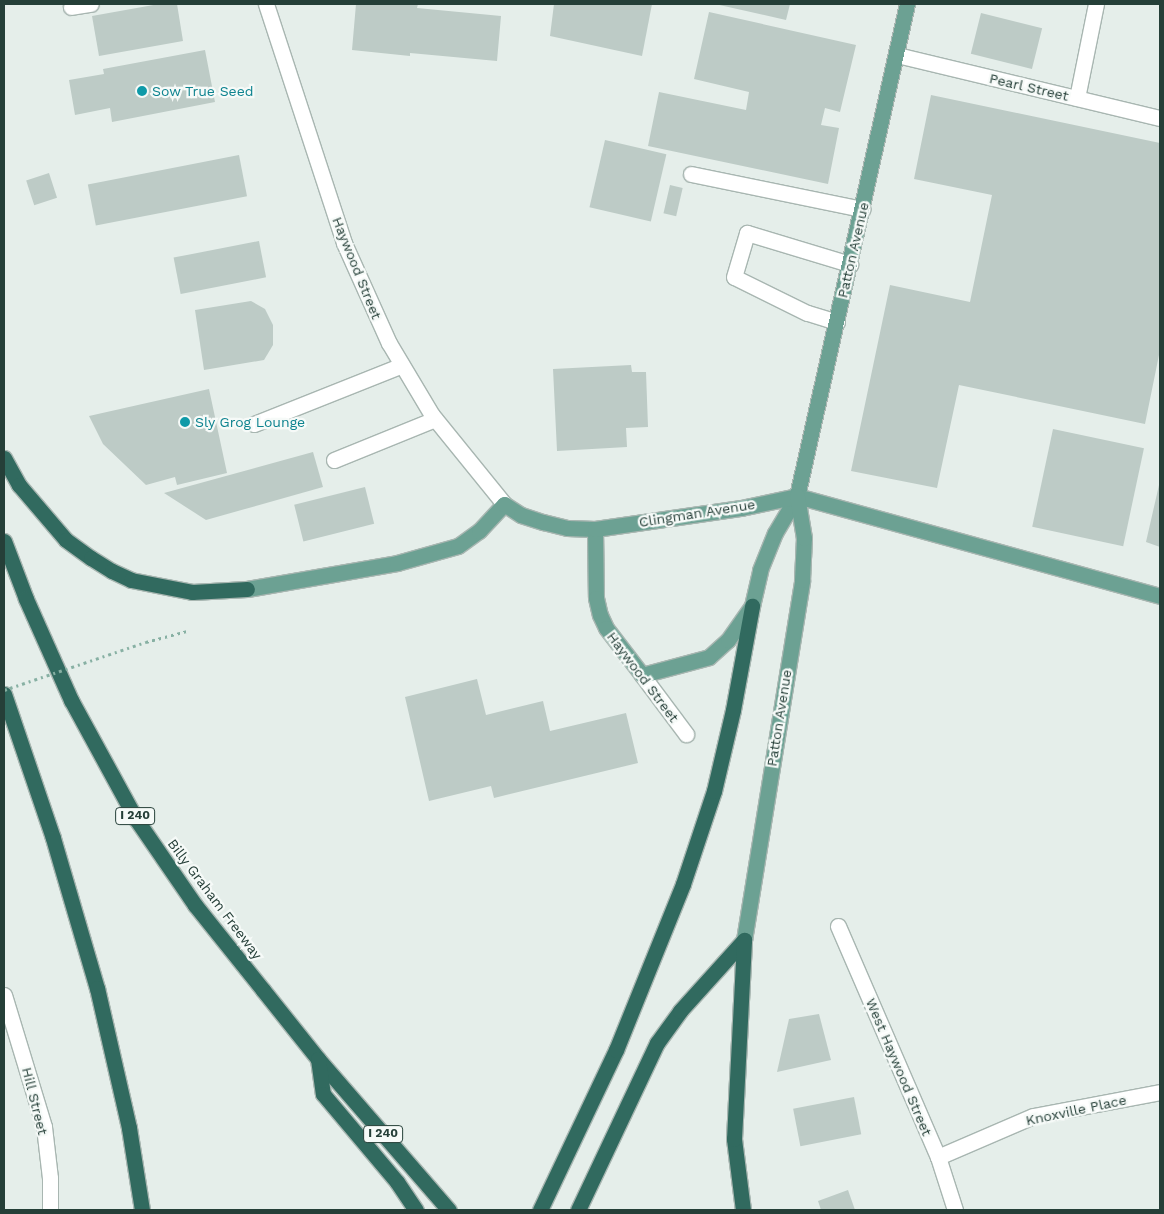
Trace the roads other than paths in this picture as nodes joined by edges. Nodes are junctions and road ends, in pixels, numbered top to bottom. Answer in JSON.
{"nodes":[{"id":1,"x":90,"y":4,"type":"edge"},
{"id":2,"x":266,"y":4,"type":"edge"},
{"id":3,"x":907,"y":4,"type":"edge"},
{"id":4,"x":1096,"y":4,"type":"edge"},
{"id":5,"x":71,"y":7,"type":"dead end"},
{"id":6,"x":897,"y":55,"type":"junction"},
{"id":7,"x":1077,"y":98,"type":"junction"},
{"id":8,"x":1160,"y":118,"type":"edge"},
{"id":9,"x":690,"y":174,"type":"dead end"},
{"id":10,"x":862,"y":209,"type":"junction"},
{"id":11,"x":850,"y":264,"type":"junction"},
{"id":12,"x":837,"y":322,"type":"junction"},
{"id":13,"x":402,"y":364,"type":"junction"},
{"id":14,"x":435,"y":419,"type":"junction"},
{"id":15,"x":254,"y":424,"type":"dead end"},
{"id":16,"x":4,"y":458,"type":"edge"},
{"id":17,"x":334,"y":460,"type":"dead end"},
{"id":18,"x":797,"y":496,"type":"junction"},
{"id":19,"x":504,"y":504,"type":"junction"},
{"id":20,"x":595,"y":529,"type":"junction"},
{"id":21,"x":4,"y":541,"type":"edge"},
{"id":22,"x":247,"y":589,"type":"joint"},
{"id":23,"x":1160,"y":596,"type":"edge"},
{"id":24,"x":752,"y":606,"type":"junction"},
{"id":25,"x":642,"y":675,"type":"junction"},
{"id":26,"x":4,"y":694,"type":"edge"},
{"id":27,"x":686,"y":734,"type":"dead end"},
{"id":28,"x":838,"y":926,"type":"dead end"},
{"id":29,"x":744,"y":940,"type":"junction"},
{"id":30,"x":4,"y":995,"type":"edge"},
{"id":31,"x":318,"y":1059,"type":"junction"},
{"id":32,"x":1160,"y":1092,"type":"edge"},
{"id":33,"x":938,"y":1156,"type":"junction"},
{"id":34,"x":50,"y":1210,"type":"edge"},
{"id":35,"x":142,"y":1210,"type":"edge"},
{"id":36,"x":416,"y":1210,"type":"edge"},
{"id":37,"x":449,"y":1210,"type":"edge"},
{"id":38,"x":540,"y":1210,"type":"edge"},
{"id":39,"x":578,"y":1210,"type":"edge"},
{"id":40,"x":743,"y":1210,"type":"edge"},
{"id":41,"x":955,"y":1210,"type":"edge"}],
"edges":[{"from":1,"to":5,"type":"street"},
{"from":2,"to":13,"type":"street","name":"Haywood Street"},
{"from":3,"to":6,"type":"main road","name":"Patton Avenue"},
{"from":4,"to":7,"type":"street"},
{"from":6,"to":7,"type":"street","name":"Pearl Street"},
{"from":6,"to":10,"type":"main road","name":"Patton Avenue"},
{"from":7,"to":8,"type":"street","name":"Pearl Street"},
{"from":9,"to":10,"type":"street"},
{"from":10,"to":11,"type":"main road","name":"Patton Avenue"},
{"from":11,"to":12,"type":"main road","name":"Patton Avenue"},
{"from":11,"to":12,"type":"street"},
{"from":12,"to":18,"type":"main road","name":"Patton Avenue"},
{"from":13,"to":14,"type":"street","name":"Haywood Street"},
{"from":13,"to":15,"type":"street"},
{"from":14,"to":17,"type":"street"},
{"from":14,"to":19,"type":"street","name":"Haywood Street"},
{"from":16,"to":22,"type":"highway"},
{"from":18,"to":20,"type":"main road","name":"Clingman Avenue"},
{"from":18,"to":23,"type":"main road","name":"Clingman Avenue"},
{"from":18,"to":24,"type":"main road","name":"Patton Avenue"},
{"from":18,"to":29,"type":"main road","name":"Patton Avenue"},
{"from":19,"to":20,"type":"main road","name":"Clingman Avenue"},
{"from":19,"to":22,"type":"main road"},
{"from":20,"to":25,"type":"main road","name":"Haywood Street"},
{"from":21,"to":31,"type":"highway","name":"Billy Graham Freeway","number":"I 240"},
{"from":24,"to":25,"type":"main road"},
{"from":24,"to":38,"type":"highway"},
{"from":25,"to":27,"type":"street","name":"Haywood Street"},
{"from":26,"to":35,"type":"highway"},
{"from":28,"to":33,"type":"street","name":"West Haywood Street"},
{"from":29,"to":39,"type":"highway"},
{"from":29,"to":40,"type":"highway"},
{"from":30,"to":34,"type":"street","name":"Hill Street"},
{"from":31,"to":36,"type":"highway"},
{"from":31,"to":37,"type":"highway","name":"Billy Graham Freeway","number":"I 240"},
{"from":32,"to":33,"type":"street","name":"Knoxville Place"},
{"from":33,"to":41,"type":"street","name":"West Haywood Street"}]}
